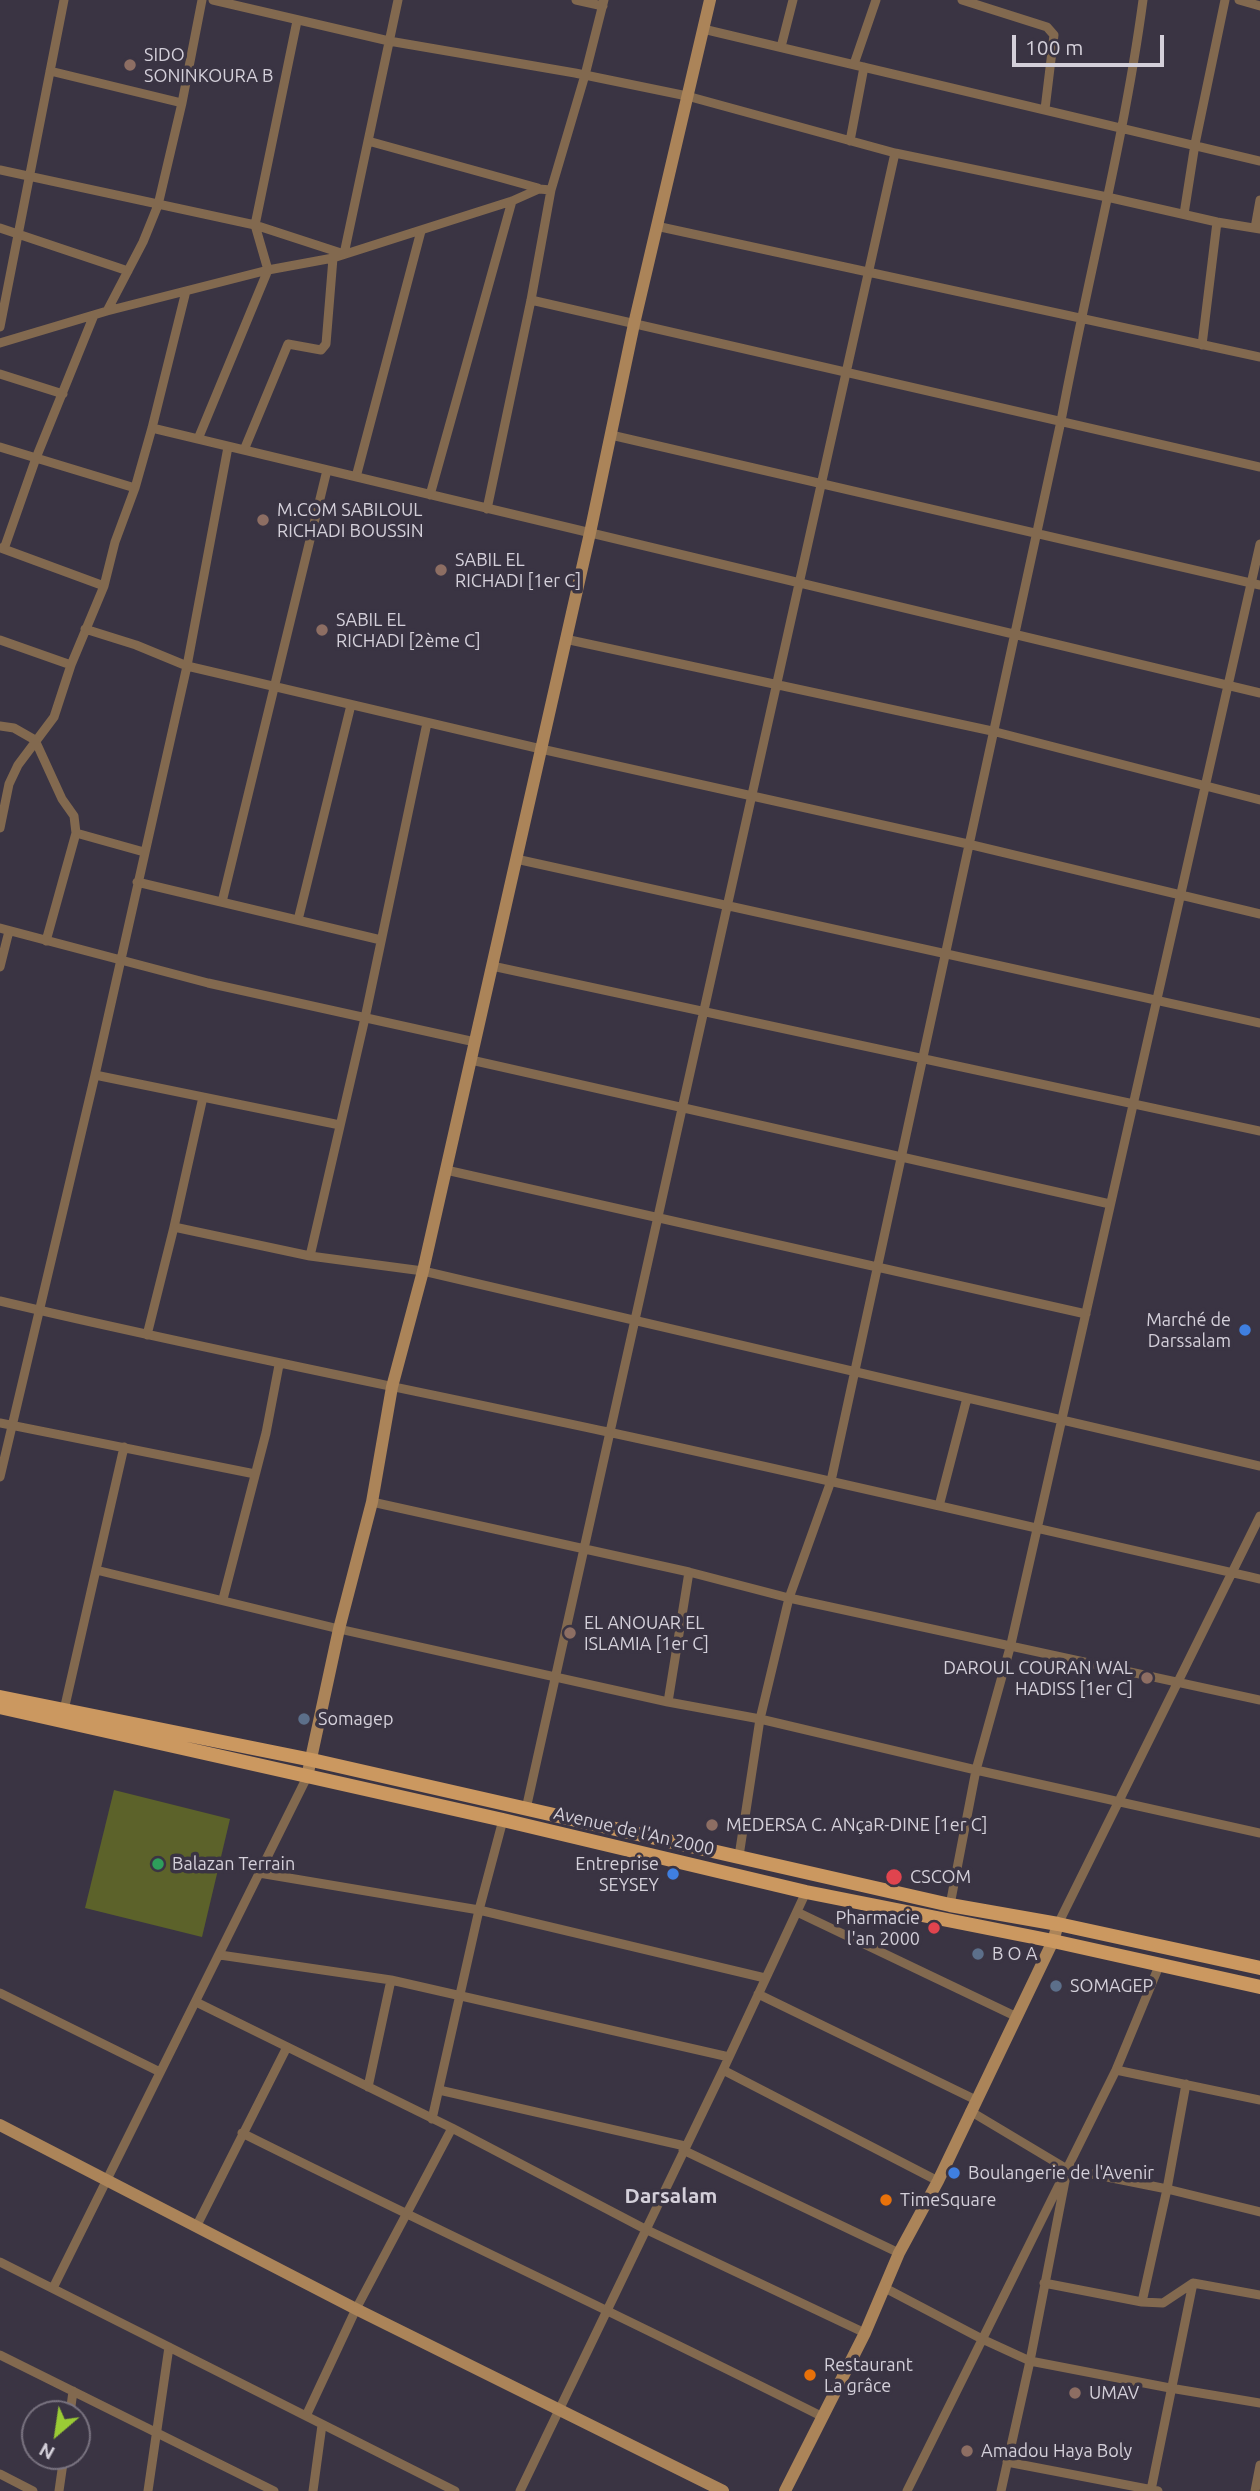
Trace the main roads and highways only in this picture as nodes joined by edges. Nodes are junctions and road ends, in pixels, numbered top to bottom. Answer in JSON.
{"nodes":[{"id":1,"x":0,"y":1697,"type":"edge"},
{"id":2,"x":0,"y":1707,"type":"edge"},
{"id":3,"x":1260,"y":1968,"type":"edge"},
{"id":4,"x":1260,"y":1987,"type":"edge"}],
"edges":[{"from":1,"to":3,"type":"main road","name":"Avenue de l'An 2000"},
{"from":2,"to":4,"type":"main road","name":"Avenue de l'An 2000"}]}
